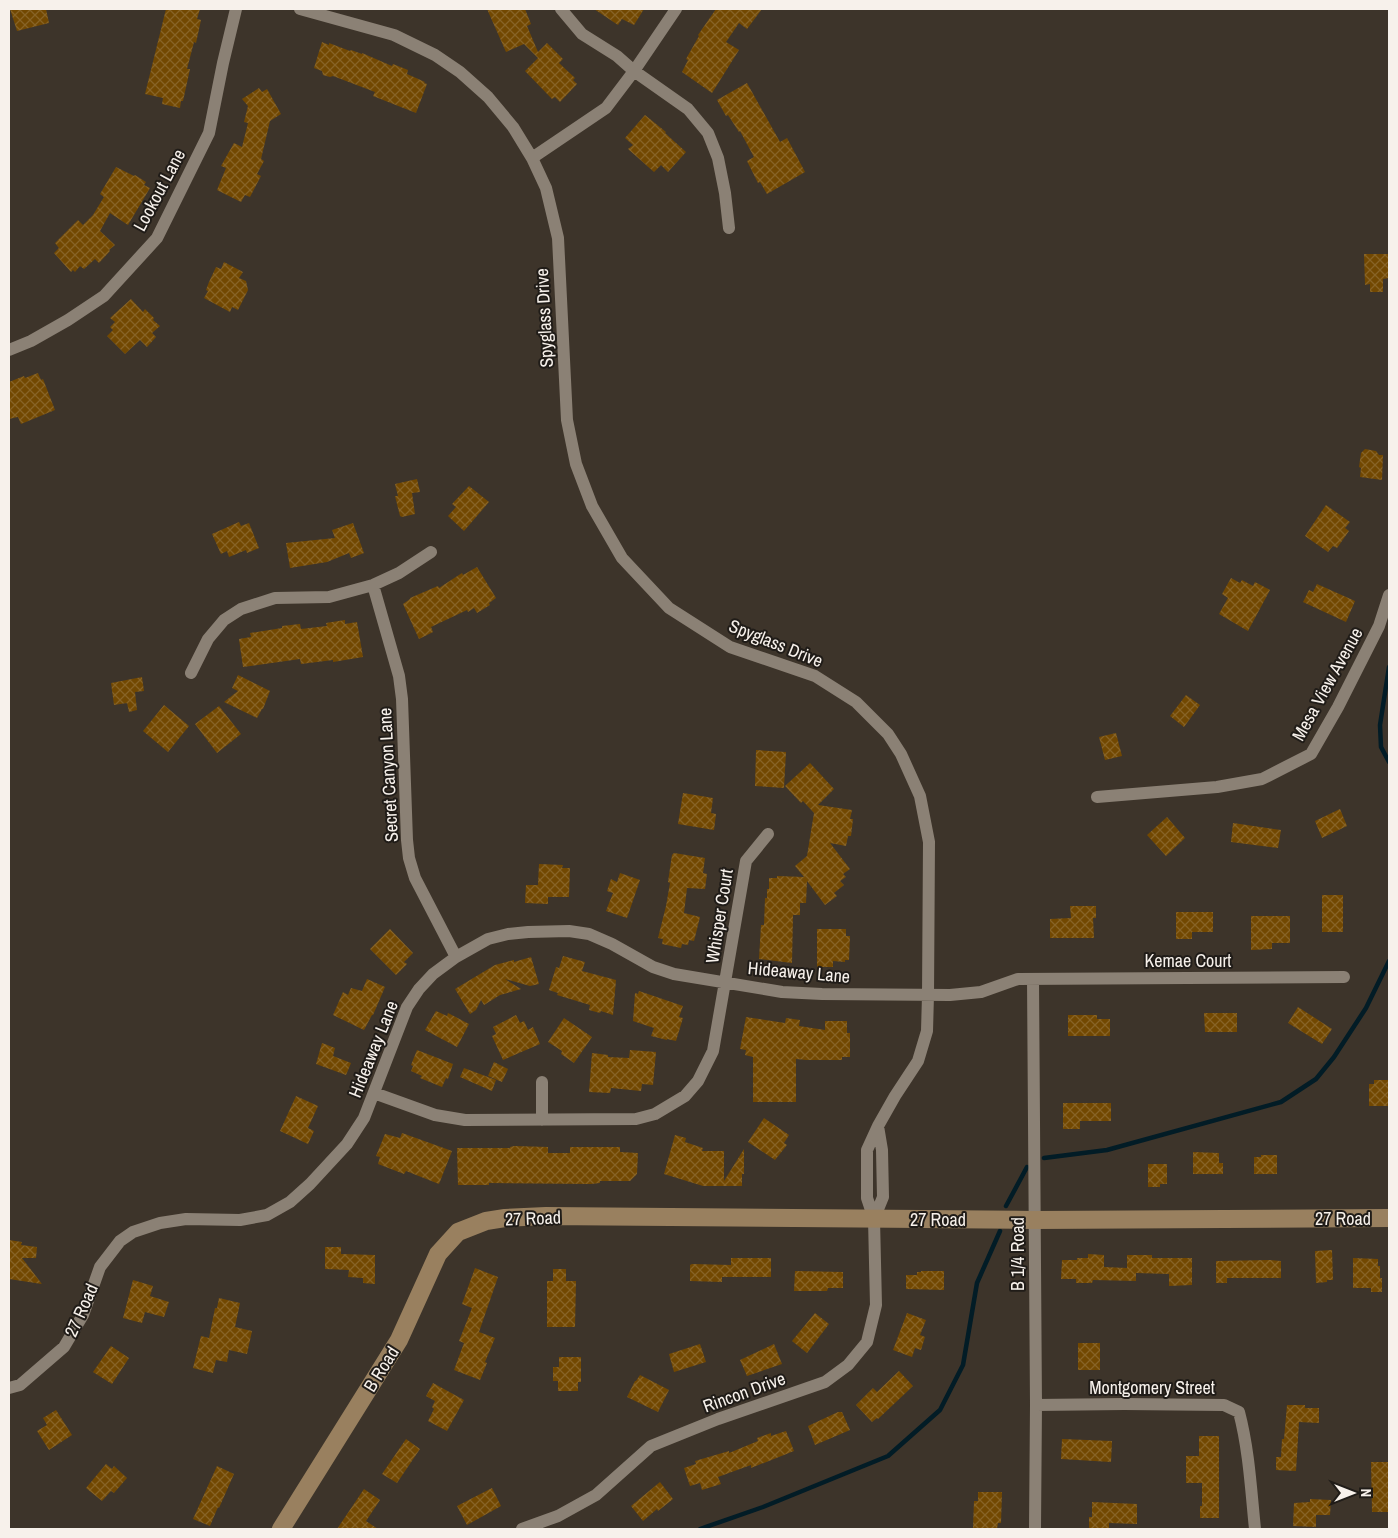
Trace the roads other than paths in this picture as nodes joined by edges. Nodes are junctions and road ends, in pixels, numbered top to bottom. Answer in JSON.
{"nodes":[{"id":1,"x":236,"y":9,"type":"edge"},
{"id":2,"x":300,"y":9,"type":"edge"},
{"id":3,"x":561,"y":9,"type":"edge"},
{"id":4,"x":676,"y":9,"type":"edge"},
{"id":5,"x":634,"y":71,"type":"junction"},
{"id":6,"x":532,"y":158,"type":"junction"},
{"id":7,"x":729,"y":228,"type":"dead end"},
{"id":8,"x":9,"y":350,"type":"edge"},
{"id":9,"x":431,"y":552,"type":"dead end"},
{"id":10,"x":373,"y":585,"type":"junction"},
{"id":11,"x":1389,"y":595,"type":"edge"},
{"id":12,"x":191,"y":673,"type":"dead end"},
{"id":13,"x":1097,"y":798,"type":"dead end"},
{"id":14,"x":768,"y":834,"type":"dead end"},
{"id":15,"x":456,"y":957,"type":"junction"},
{"id":16,"x":1344,"y":977,"type":"dead end"},
{"id":17,"x":1033,"y":979,"type":"junction"},
{"id":18,"x":726,"y":982,"type":"junction"},
{"id":19,"x":928,"y":995,"type":"junction"},
{"id":20,"x":542,"y":1082,"type":"dead end"},
{"id":21,"x":374,"y":1094,"type":"junction"},
{"id":22,"x":542,"y":1120,"type":"junction"},
{"id":23,"x":1389,"y":1218,"type":"edge"},
{"id":24,"x":874,"y":1219,"type":"junction"},
{"id":25,"x":1034,"y":1220,"type":"junction"},
{"id":26,"x":486,"y":1221,"type":"joint"},
{"id":27,"x":120,"y":1242,"type":"joint"},
{"id":28,"x":9,"y":1388,"type":"edge"},
{"id":29,"x":1036,"y":1405,"type":"junction"},
{"id":30,"x":281,"y":1529,"type":"edge"},
{"id":31,"x":522,"y":1529,"type":"edge"},
{"id":32,"x":1035,"y":1529,"type":"edge"},
{"id":33,"x":1255,"y":1529,"type":"edge"}],
"edges":[{"from":1,"to":8,"type":"street","name":"Lookout Lane"},
{"from":2,"to":6,"type":"street","name":"Spyglass Drive"},
{"from":3,"to":5,"type":"street"},
{"from":4,"to":5,"type":"street"},
{"from":5,"to":6,"type":"street"},
{"from":5,"to":7,"type":"street"},
{"from":6,"to":19,"type":"street","name":"Spyglass Drive"},
{"from":9,"to":10,"type":"street"},
{"from":10,"to":12,"type":"street"},
{"from":10,"to":15,"type":"street","name":"Secret Canyon Lane"},
{"from":11,"to":13,"type":"street","name":"Mesa View Avenue"},
{"from":14,"to":18,"type":"street","name":"Whisper Court"},
{"from":15,"to":18,"type":"street","name":"Hideaway Lane"},
{"from":15,"to":21,"type":"street","name":"Hideaway Lane"},
{"from":16,"to":17,"type":"street","name":"Kemae Court"},
{"from":17,"to":19,"type":"street","name":"Hideaway Lane"},
{"from":17,"to":25,"type":"street","name":"B 1/4 Road"},
{"from":18,"to":19,"type":"street","name":"Hideaway Lane"},
{"from":18,"to":22,"type":"street","name":"Whisper Court"},
{"from":19,"to":24,"type":"street","name":"Spyglass Drive"},
{"from":20,"to":22,"type":"street"},
{"from":21,"to":22,"type":"street","name":"Whisper Court"},
{"from":21,"to":27,"type":"street","name":"Hideaway Lane"},
{"from":23,"to":25,"type":"street","name":"27 Road"},
{"from":24,"to":25,"type":"street","name":"27 Road"},
{"from":24,"to":26,"type":"street","name":"27 Road"},
{"from":24,"to":31,"type":"street","name":"Rincon Drive"},
{"from":25,"to":29,"type":"street","name":"B 1/4 Road"},
{"from":26,"to":30,"type":"street","name":"B Road"},
{"from":27,"to":28,"type":"street","name":"27 Road"},
{"from":29,"to":32,"type":"street","name":"B 1/4 Road"},
{"from":29,"to":33,"type":"street","name":"Montgomery Street"}]}
